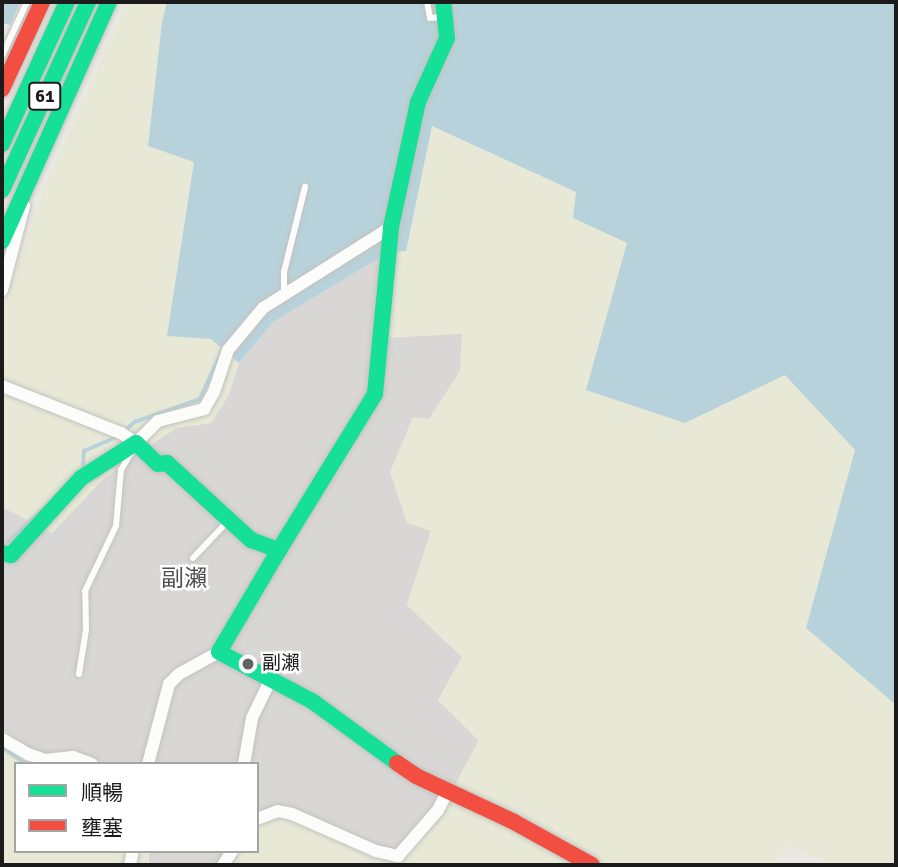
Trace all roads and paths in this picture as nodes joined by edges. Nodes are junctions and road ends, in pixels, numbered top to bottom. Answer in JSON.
{"nodes":[{"id":1,"x":27,"y":2,"type":"edge"},
{"id":2,"x":43,"y":2,"type":"edge"},
{"id":3,"x":67,"y":2,"type":"edge"},
{"id":4,"x":88,"y":2,"type":"edge"},
{"id":5,"x":109,"y":2,"type":"edge"},
{"id":6,"x":427,"y":2,"type":"edge"},
{"id":7,"x":442,"y":18,"type":"edge"},
{"id":8,"x":21,"y":31,"type":"junction"},
{"id":9,"x":2,"y":56,"type":"edge"},
{"id":10,"x":2,"y":89,"type":"edge"},
{"id":11,"x":2,"y":144,"type":"edge"},
{"id":12,"x":30,"y":179,"type":"junction"},
{"id":13,"x":305,"y":187,"type":"dead end"},
{"id":14,"x":2,"y":190,"type":"edge"},
{"id":15,"x":391,"y":227,"type":"junction"},
{"id":16,"x":2,"y":241,"type":"edge"},
{"id":17,"x":2,"y":290,"type":"edge"},
{"id":18,"x":284,"y":290,"type":"junction"},
{"id":19,"x":2,"y":386,"type":"edge"},
{"id":20,"x":136,"y":443,"type":"junction"},
{"id":21,"x":229,"y":520,"type":"junction"},
{"id":22,"x":279,"y":550,"type":"junction"},
{"id":23,"x":2,"y":553,"type":"edge"},
{"id":24,"x":193,"y":558,"type":"dead end"},
{"id":25,"x":219,"y":652,"type":"junction"},
{"id":26,"x":79,"y":674,"type":"dead end"},
{"id":27,"x":270,"y":681,"type":"junction"},
{"id":28,"x":2,"y":739,"type":"edge"},
{"id":29,"x":87,"y":762,"type":"edge"},
{"id":30,"x":149,"y":762,"type":"edge"},
{"id":31,"x":244,"y":762,"type":"edge"},
{"id":32,"x":447,"y":792,"type":"junction"},
{"id":33,"x":259,"y":818,"type":"edge"},
{"id":34,"x":592,"y":865,"type":"edge"}],
"edges":[{"from":1,"to":8,"type":"lane"},
{"from":2,"to":8,"type":"main road"},
{"from":3,"to":11,"type":"main road","number":"61"},
{"from":4,"to":14,"type":"main road","number":"61"},
{"from":5,"to":12,"type":"main road"},
{"from":6,"to":7,"type":"lane"},
{"from":7,"to":15,"type":"main road"},
{"from":8,"to":9,"type":"lane"},
{"from":8,"to":10,"type":"main road"},
{"from":12,"to":16,"type":"main road"},
{"from":12,"to":17,"type":"street"},
{"from":13,"to":18,"type":"lane"},
{"from":15,"to":18,"type":"street"},
{"from":15,"to":22,"type":"main road"},
{"from":18,"to":20,"type":"street"},
{"from":19,"to":20,"type":"street"},
{"from":20,"to":21,"type":"main road"},
{"from":20,"to":23,"type":"main road"},
{"from":20,"to":26,"type":"lane"},
{"from":21,"to":22,"type":"main road"},
{"from":21,"to":24,"type":"lane"},
{"from":22,"to":25,"type":"main road"},
{"from":25,"to":27,"type":"main road"},
{"from":25,"to":30,"type":"street"},
{"from":27,"to":31,"type":"street"},
{"from":27,"to":32,"type":"main road"},
{"from":28,"to":29,"type":"street"},
{"from":32,"to":33,"type":"street"},
{"from":32,"to":34,"type":"main road"}]}
